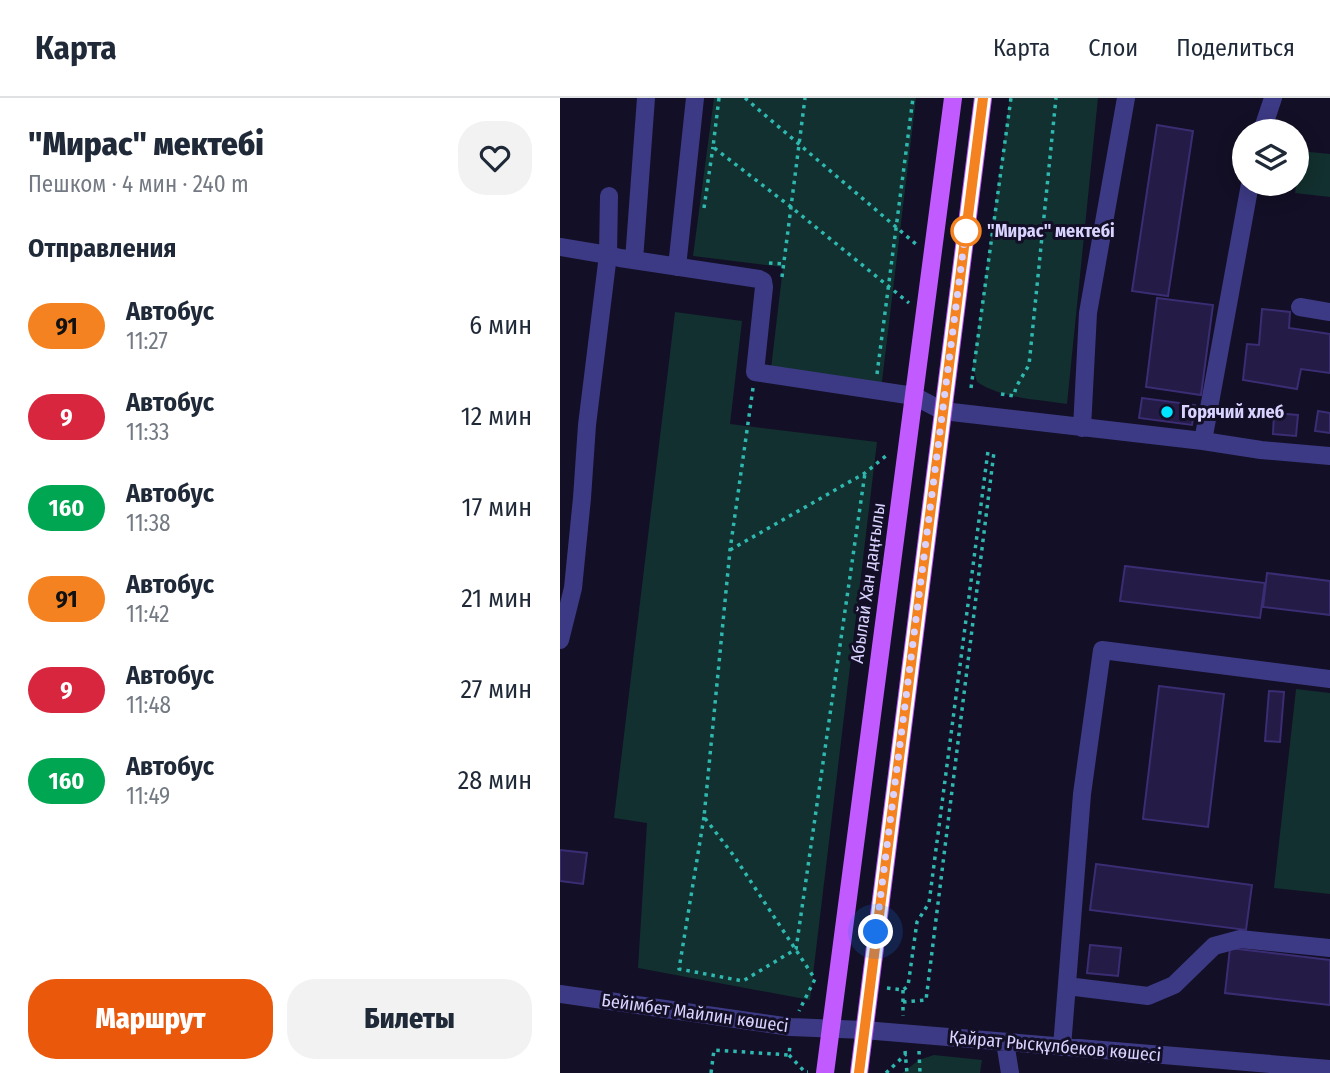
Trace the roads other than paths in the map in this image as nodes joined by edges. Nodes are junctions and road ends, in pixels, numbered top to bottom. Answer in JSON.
{"nodes":[{"id":1,"x":646,"y":98,"type":"edge"},
{"id":2,"x":695,"y":98,"type":"edge"},
{"id":3,"x":953,"y":98,"type":"edge"},
{"id":4,"x":983,"y":98,"type":"edge"},
{"id":5,"x":1126,"y":98,"type":"edge"},
{"id":6,"x":1273,"y":98,"type":"edge"},
{"id":7,"x":1266,"y":119,"type":"edge"},
{"id":8,"x":609,"y":196,"type":"dead end"},
{"id":9,"x":1248,"y":196,"type":"edge"},
{"id":10,"x":560,"y":247,"type":"edge"},
{"id":11,"x":608,"y":255,"type":"junction"},
{"id":12,"x":634,"y":260,"type":"junction"},
{"id":13,"x":677,"y":267,"type":"junction"},
{"id":14,"x":1300,"y":307,"type":"dead end"},
{"id":15,"x":1330,"y":312,"type":"edge"},
{"id":16,"x":914,"y":396,"type":"junction"},
{"id":17,"x":943,"y":411,"type":"junction"},
{"id":18,"x":1082,"y":428,"type":"junction"},
{"id":19,"x":1203,"y":441,"type":"junction"},
{"id":20,"x":1330,"y":456,"type":"edge"},
{"id":21,"x":560,"y":640,"type":"edge"},
{"id":22,"x":1330,"y":679,"type":"edge"},
{"id":23,"x":1330,"y":948,"type":"edge"},
{"id":24,"x":1067,"y":986,"type":"junction"},
{"id":25,"x":560,"y":994,"type":"edge"},
{"id":26,"x":830,"y":1028,"type":"junction"},
{"id":27,"x":864,"y":1030,"type":"junction"},
{"id":28,"x":1005,"y":1042,"type":"junction"},
{"id":29,"x":1062,"y":1047,"type":"junction"},
{"id":30,"x":1330,"y":1069,"type":"edge"},
{"id":31,"x":825,"y":1073,"type":"edge"},
{"id":32,"x":859,"y":1073,"type":"edge"},
{"id":33,"x":1010,"y":1073,"type":"edge"}],
"edges":[{"from":1,"to":12,"type":"street"},
{"from":2,"to":13,"type":"street"},
{"from":3,"to":16,"type":"main road","name":"Абылай Хан даңғылы"},
{"from":4,"to":17,"type":"main road"},
{"from":5,"to":18,"type":"street"},
{"from":6,"to":7,"type":"street"},
{"from":8,"to":11,"type":"street"},
{"from":9,"to":19,"type":"street"},
{"from":10,"to":11,"type":"street"},
{"from":11,"to":12,"type":"street"},
{"from":11,"to":21,"type":"street"},
{"from":12,"to":13,"type":"street"},
{"from":13,"to":16,"type":"street"},
{"from":14,"to":15,"type":"street"},
{"from":16,"to":17,"type":"street"},
{"from":16,"to":26,"type":"main road","name":"Абылай Хан даңғылы"},
{"from":17,"to":18,"type":"street"},
{"from":17,"to":27,"type":"main road"},
{"from":18,"to":19,"type":"street"},
{"from":19,"to":20,"type":"street"},
{"from":22,"to":24,"type":"street"},
{"from":23,"to":24,"type":"street"},
{"from":24,"to":29,"type":"street"},
{"from":25,"to":26,"type":"street","name":"Бейімбет Майлин көшесі"},
{"from":26,"to":27,"type":"street","name":"Бейімбет Майлин көшесі"},
{"from":26,"to":31,"type":"main road","name":"Абылай Хан даңғылы"},
{"from":27,"to":28,"type":"street","name":"Қайрат Рысқұлбеков көшесі"},
{"from":27,"to":32,"type":"main road"},
{"from":28,"to":29,"type":"street","name":"Қайрат Рысқұлбеков көшесі"},
{"from":28,"to":33,"type":"street"},
{"from":29,"to":30,"type":"street","name":"Қайрат Рысқұлбеков көшесі"}]}
